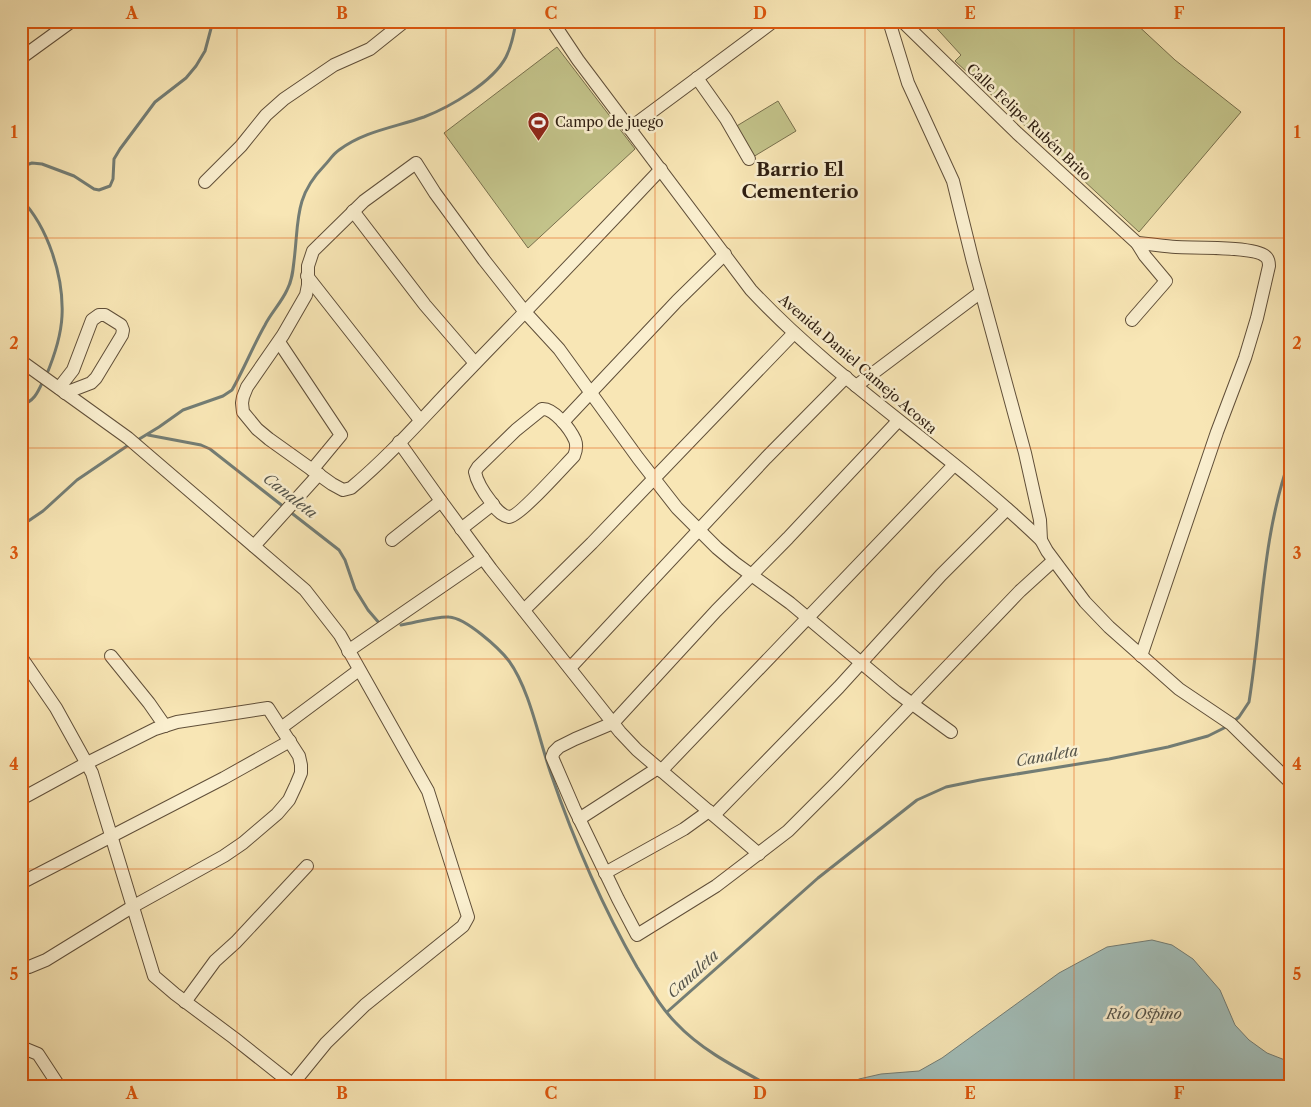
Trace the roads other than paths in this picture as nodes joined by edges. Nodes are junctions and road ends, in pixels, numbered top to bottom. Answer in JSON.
{"nodes":[{"id":1,"x":405,"y":21,"type":"edge"},
{"id":2,"x":552,"y":21,"type":"edge"},
{"id":3,"x":774,"y":21,"type":"edge"},
{"id":4,"x":889,"y":21,"type":"edge"},
{"id":5,"x":902,"y":21,"type":"edge"},
{"id":6,"x":67,"y":23,"type":"edge"},
{"id":7,"x":21,"y":58,"type":"edge"},
{"id":8,"x":697,"y":78,"type":"junction"},
{"id":9,"x":630,"y":128,"type":"junction"},
{"id":10,"x":749,"y":159,"type":"dead end"},
{"id":11,"x":661,"y":169,"type":"junction"},
{"id":12,"x":204,"y":182,"type":"dead end"},
{"id":13,"x":353,"y":211,"type":"junction"},
{"id":14,"x":1137,"y":242,"type":"junction"},
{"id":15,"x":725,"y":254,"type":"junction"},
{"id":16,"x":307,"y":276,"type":"junction"},
{"id":17,"x":981,"y":292,"type":"junction"},
{"id":18,"x":526,"y":312,"type":"junction"},
{"id":19,"x":1132,"y":320,"type":"dead end"},
{"id":20,"x":794,"y":333,"type":"junction"},
{"id":21,"x":278,"y":342,"type":"junction"},
{"id":22,"x":21,"y":361,"type":"edge"},
{"id":23,"x":475,"y":363,"type":"junction"},
{"id":24,"x":851,"y":382,"type":"junction"},
{"id":25,"x":53,"y":384,"type":"junction"},
{"id":26,"x":591,"y":393,"type":"junction"},
{"id":27,"x":420,"y":420,"type":"junction"},
{"id":28,"x":898,"y":421,"type":"junction"},
{"id":29,"x":562,"y":422,"type":"junction"},
{"id":30,"x":399,"y":442,"type":"junction"},
{"id":31,"x":954,"y":465,"type":"junction"},
{"id":32,"x":316,"y":472,"type":"junction"},
{"id":33,"x":653,"y":478,"type":"junction"},
{"id":34,"x":440,"y":501,"type":"junction"},
{"id":35,"x":492,"y":504,"type":"junction"},
{"id":36,"x":1007,"y":509,"type":"junction"},
{"id":37,"x":461,"y":529,"type":"junction"},
{"id":38,"x":699,"y":530,"type":"junction"},
{"id":39,"x":392,"y":540,"type":"dead end"},
{"id":40,"x":1041,"y":540,"type":"junction"},
{"id":41,"x":254,"y":546,"type":"junction"},
{"id":42,"x":483,"y":558,"type":"junction"},
{"id":43,"x":1053,"y":561,"type":"junction"},
{"id":44,"x":752,"y":575,"type":"junction"},
{"id":45,"x":524,"y":610,"type":"junction"},
{"id":46,"x":807,"y":618,"type":"junction"},
{"id":47,"x":348,"y":651,"type":"junction"},
{"id":48,"x":111,"y":656,"type":"dead end"},
{"id":49,"x":1141,"y":656,"type":"junction"},
{"id":50,"x":21,"y":657,"type":"edge"},
{"id":51,"x":861,"y":662,"type":"junction"},
{"id":52,"x":570,"y":668,"type":"junction"},
{"id":53,"x":359,"y":670,"type":"junction"},
{"id":54,"x":912,"y":704,"type":"junction"},
{"id":55,"x":612,"y":723,"type":"junction"},
{"id":56,"x":165,"y":726,"type":"junction"},
{"id":57,"x":281,"y":728,"type":"junction"},
{"id":58,"x":951,"y":732,"type":"dead end"},
{"id":59,"x":290,"y":741,"type":"junction"},
{"id":60,"x":87,"y":763,"type":"junction"},
{"id":61,"x":659,"y":770,"type":"junction"},
{"id":62,"x":1290,"y":782,"type":"edge"},
{"id":63,"x":21,"y":799,"type":"edge"},
{"id":64,"x":711,"y":813,"type":"junction"},
{"id":65,"x":579,"y":819,"type":"junction"},
{"id":66,"x":112,"y":835,"type":"junction"},
{"id":67,"x":759,"y":854,"type":"junction"},
{"id":68,"x":307,"y":866,"type":"dead end"},
{"id":69,"x":605,"y":873,"type":"junction"},
{"id":70,"x":21,"y":882,"type":"edge"},
{"id":71,"x":132,"y":907,"type":"junction"},
{"id":72,"x":21,"y":967,"type":"edge"},
{"id":73,"x":185,"y":1002,"type":"junction"},
{"id":74,"x":21,"y":1047,"type":"edge"},
{"id":75,"x":291,"y":1085,"type":"edge"},
{"id":76,"x":59,"y":1086,"type":"edge"}],
"edges":[{"from":1,"to":12,"type":"street"},
{"from":2,"to":9,"type":"street","name":"Avenida Daniel Camejo Acosta"},
{"from":3,"to":8,"type":"street"},
{"from":4,"to":17,"type":"street"},
{"from":5,"to":14,"type":"street","name":"Calle Felipe Rubén Brito"},
{"from":6,"to":7,"type":"street"},
{"from":8,"to":9,"type":"street"},
{"from":8,"to":10,"type":"street"},
{"from":9,"to":11,"type":"street","name":"Avenida Daniel Camejo Acosta"},
{"from":11,"to":15,"type":"street","name":"Avenida Daniel Camejo Acosta"},
{"from":11,"to":18,"type":"street"},
{"from":13,"to":16,"type":"street"},
{"from":13,"to":18,"type":"street"},
{"from":13,"to":23,"type":"street"},
{"from":14,"to":19,"type":"street","name":"Calle Felipe Rubén Brito"},
{"from":14,"to":49,"type":"street"},
{"from":15,"to":20,"type":"street","name":"Avenida Daniel Camejo Acosta"},
{"from":15,"to":26,"type":"street"},
{"from":16,"to":21,"type":"street"},
{"from":16,"to":27,"type":"street"},
{"from":17,"to":24,"type":"street"},
{"from":17,"to":40,"type":"street"},
{"from":18,"to":23,"type":"street"},
{"from":18,"to":26,"type":"street"},
{"from":20,"to":24,"type":"street","name":"Avenida Daniel Camejo Acosta"},
{"from":20,"to":33,"type":"street"},
{"from":21,"to":32,"type":"street"},
{"from":21,"to":32,"type":"street"},
{"from":22,"to":25,"type":"street"},
{"from":23,"to":27,"type":"street"},
{"from":24,"to":28,"type":"street","name":"Avenida Daniel Camejo Acosta"},
{"from":24,"to":38,"type":"street"},
{"from":25,"to":25,"type":"street"},
{"from":25,"to":41,"type":"street"},
{"from":26,"to":29,"type":"street"},
{"from":26,"to":33,"type":"street"},
{"from":27,"to":30,"type":"street"},
{"from":28,"to":31,"type":"street","name":"Avenida Daniel Camejo Acosta"},
{"from":28,"to":44,"type":"street"},
{"from":29,"to":35,"type":"street"},
{"from":29,"to":35,"type":"street"},
{"from":30,"to":32,"type":"street"},
{"from":30,"to":34,"type":"street"},
{"from":31,"to":36,"type":"street","name":"Avenida Daniel Camejo Acosta"},
{"from":31,"to":46,"type":"street"},
{"from":32,"to":41,"type":"street"},
{"from":33,"to":38,"type":"street"},
{"from":33,"to":45,"type":"street"},
{"from":34,"to":37,"type":"street"},
{"from":34,"to":39,"type":"street"},
{"from":35,"to":37,"type":"street"},
{"from":36,"to":40,"type":"street","name":"Avenida Daniel Camejo Acosta"},
{"from":36,"to":51,"type":"street"},
{"from":37,"to":42,"type":"street"},
{"from":38,"to":44,"type":"street"},
{"from":38,"to":52,"type":"street"},
{"from":40,"to":43,"type":"street"},
{"from":41,"to":47,"type":"street"},
{"from":42,"to":45,"type":"street"},
{"from":42,"to":47,"type":"street"},
{"from":43,"to":49,"type":"street"},
{"from":43,"to":54,"type":"street"},
{"from":44,"to":46,"type":"street"},
{"from":44,"to":55,"type":"street"},
{"from":45,"to":52,"type":"street"},
{"from":46,"to":51,"type":"street"},
{"from":46,"to":61,"type":"street"},
{"from":47,"to":53,"type":"street"},
{"from":48,"to":56,"type":"street"},
{"from":49,"to":62,"type":"street"},
{"from":50,"to":60,"type":"street"},
{"from":51,"to":54,"type":"street"},
{"from":51,"to":64,"type":"street"},
{"from":52,"to":55,"type":"street"},
{"from":53,"to":57,"type":"street"},
{"from":53,"to":75,"type":"street"},
{"from":54,"to":58,"type":"street"},
{"from":54,"to":67,"type":"street"},
{"from":55,"to":61,"type":"street"},
{"from":55,"to":65,"type":"street"},
{"from":56,"to":57,"type":"street"},
{"from":56,"to":60,"type":"street"},
{"from":57,"to":59,"type":"street"},
{"from":59,"to":66,"type":"street"},
{"from":59,"to":71,"type":"street"},
{"from":60,"to":63,"type":"street"},
{"from":60,"to":66,"type":"street"},
{"from":61,"to":64,"type":"street"},
{"from":61,"to":65,"type":"street"},
{"from":64,"to":67,"type":"street"},
{"from":64,"to":69,"type":"street"},
{"from":65,"to":69,"type":"street"},
{"from":66,"to":70,"type":"street"},
{"from":66,"to":71,"type":"street"},
{"from":67,"to":69,"type":"street"},
{"from":68,"to":73,"type":"street"},
{"from":71,"to":72,"type":"street"},
{"from":71,"to":73,"type":"street"},
{"from":73,"to":75,"type":"street"},
{"from":74,"to":76,"type":"street"}]}
